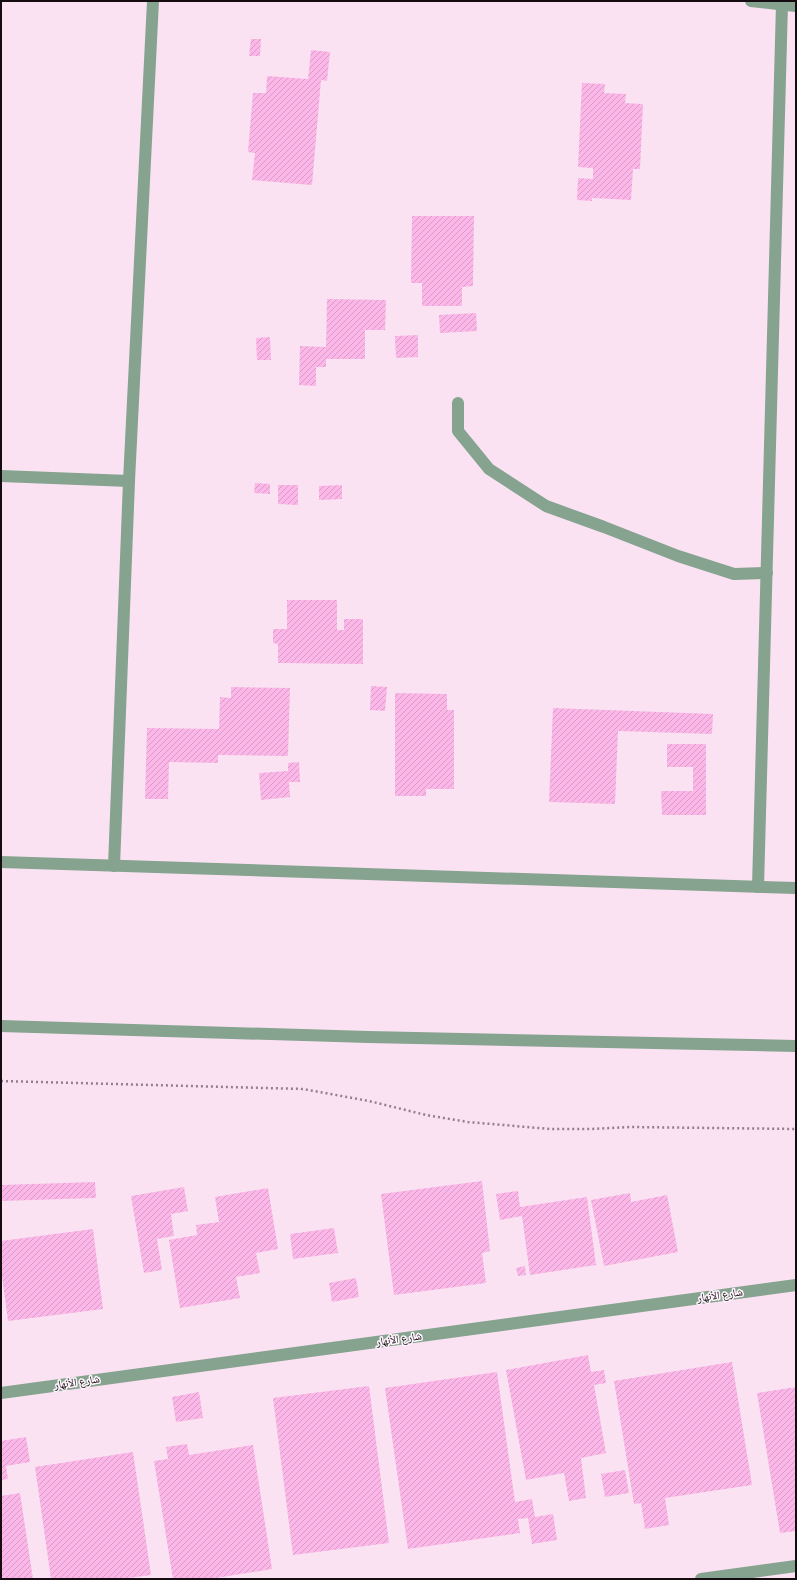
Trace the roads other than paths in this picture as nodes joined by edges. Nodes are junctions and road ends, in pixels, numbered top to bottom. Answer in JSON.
{"nodes":[{"id":1,"x":153,"y":1,"type":"edge"},
{"id":2,"x":751,"y":1,"type":"edge"},
{"id":3,"x":782,"y":4,"type":"junction"},
{"id":4,"x":796,"y":6,"type":"edge"},
{"id":5,"x":458,"y":403,"type":"dead end"},
{"id":6,"x":1,"y":476,"type":"edge"},
{"id":7,"x":128,"y":481,"type":"junction"},
{"id":8,"x":766,"y":573,"type":"junction"},
{"id":9,"x":1,"y":862,"type":"edge"},
{"id":10,"x":114,"y":866,"type":"junction"},
{"id":11,"x":758,"y":887,"type":"junction"},
{"id":12,"x":796,"y":888,"type":"edge"},
{"id":13,"x":1,"y":1026,"type":"edge"},
{"id":14,"x":796,"y":1046,"type":"edge"},
{"id":15,"x":796,"y":1285,"type":"edge"},
{"id":16,"x":1,"y":1393,"type":"edge"},
{"id":17,"x":796,"y":1566,"type":"edge"},
{"id":18,"x":701,"y":1579,"type":"edge"}],
"edges":[{"from":1,"to":7,"type":"street"},
{"from":2,"to":3,"type":"street"},
{"from":3,"to":4,"type":"street"},
{"from":3,"to":8,"type":"street"},
{"from":5,"to":8,"type":"street"},
{"from":6,"to":7,"type":"street"},
{"from":7,"to":10,"type":"street"},
{"from":8,"to":11,"type":"street"},
{"from":9,"to":10,"type":"street"},
{"from":10,"to":11,"type":"street"},
{"from":11,"to":12,"type":"street"},
{"from":13,"to":14,"type":"street"},
{"from":15,"to":16,"type":"street","name":"شارع الأنهار"},
{"from":17,"to":18,"type":"street"}]}
